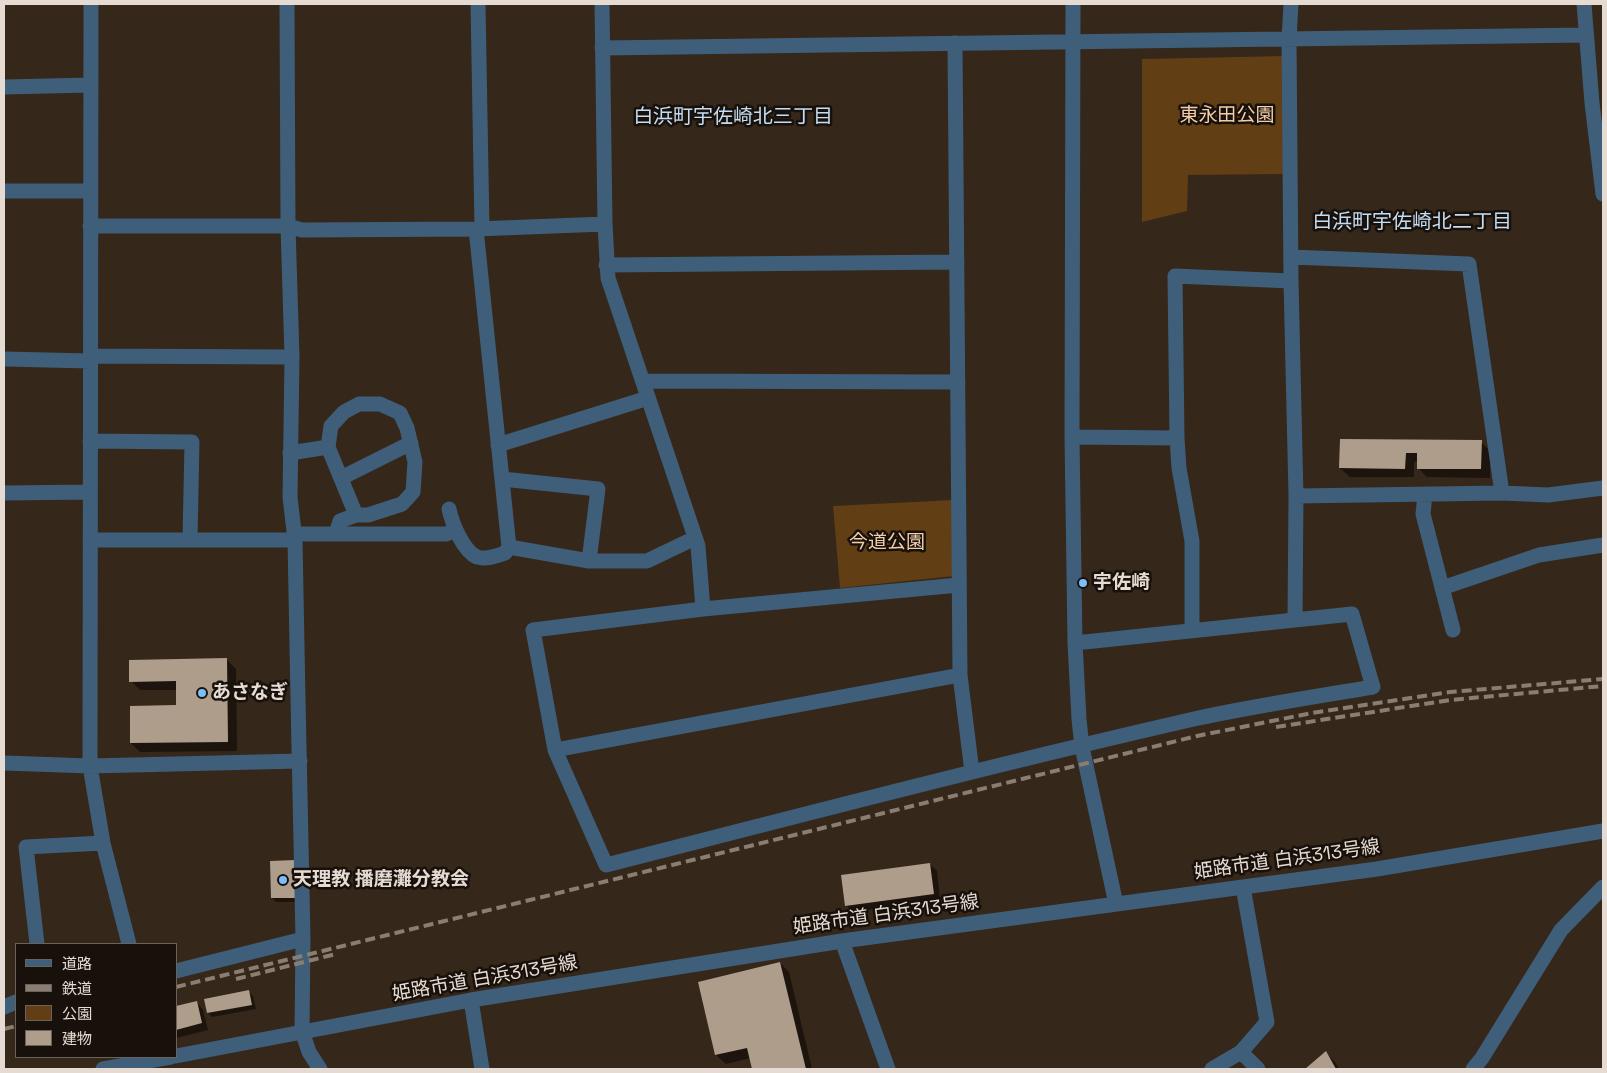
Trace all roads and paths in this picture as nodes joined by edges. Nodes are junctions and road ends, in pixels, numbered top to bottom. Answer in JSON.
{"nodes":[{"id":1,"x":90,"y":4,"type":"edge"},
{"id":2,"x":287,"y":4,"type":"edge"},
{"id":3,"x":478,"y":4,"type":"edge"},
{"id":4,"x":602,"y":4,"type":"edge"},
{"id":5,"x":1073,"y":4,"type":"edge"},
{"id":6,"x":1291,"y":4,"type":"edge"},
{"id":7,"x":1584,"y":4,"type":"edge"},
{"id":8,"x":1586,"y":35,"type":"junction"},
{"id":9,"x":1289,"y":39,"type":"junction"},
{"id":10,"x":1074,"y":42,"type":"junction"},
{"id":11,"x":955,"y":43,"type":"junction"},
{"id":12,"x":602,"y":48,"type":"junction"},
{"id":13,"x":91,"y":85,"type":"junction"},
{"id":14,"x":4,"y":86,"type":"edge"},
{"id":15,"x":4,"y":191,"type":"edge"},
{"id":16,"x":90,"y":192,"type":"junction"},
{"id":17,"x":1603,"y":194,"type":"edge"},
{"id":18,"x":605,"y":224,"type":"junction"},
{"id":19,"x":90,"y":226,"type":"junction"},
{"id":20,"x":288,"y":226,"type":"junction"},
{"id":21,"x":479,"y":228,"type":"junction"},
{"id":22,"x":1291,"y":257,"type":"junction"},
{"id":23,"x":957,"y":262,"type":"junction"},
{"id":24,"x":606,"y":265,"type":"junction"},
{"id":25,"x":1291,"y":281,"type":"junction"},
{"id":26,"x":292,"y":357,"type":"junction"},
{"id":27,"x":90,"y":358,"type":"junction"},
{"id":28,"x":4,"y":359,"type":"edge"},
{"id":29,"x":642,"y":381,"type":"junction"},
{"id":30,"x":958,"y":382,"type":"junction"},
{"id":31,"x":648,"y":398,"type":"junction"},
{"id":32,"x":1072,"y":437,"type":"junction"},
{"id":33,"x":1177,"y":438,"type":"junction"},
{"id":34,"x":90,"y":441,"type":"junction"},
{"id":35,"x":411,"y":443,"type":"junction"},
{"id":36,"x":498,"y":445,"type":"junction"},
{"id":37,"x":328,"y":447,"type":"junction"},
{"id":38,"x":290,"y":453,"type":"junction"},
{"id":39,"x":341,"y":478,"type":"junction"},
{"id":40,"x":502,"y":479,"type":"junction"},
{"id":41,"x":1603,"y":488,"type":"edge"},
{"id":42,"x":90,"y":492,"type":"junction"},
{"id":43,"x":4,"y":493,"type":"edge"},
{"id":44,"x":1502,"y":493,"type":"junction"},
{"id":45,"x":1425,"y":494,"type":"junction"},
{"id":46,"x":1296,"y":496,"type":"junction"},
{"id":47,"x":449,"y":509,"type":"dead end"},
{"id":48,"x":356,"y":515,"type":"junction"},
{"id":49,"x":456,"y":530,"type":"junction"},
{"id":50,"x":336,"y":534,"type":"junction"},
{"id":51,"x":294,"y":537,"type":"junction"},
{"id":52,"x":695,"y":538,"type":"junction"},
{"id":53,"x":90,"y":540,"type":"junction"},
{"id":54,"x":190,"y":540,"type":"junction"},
{"id":55,"x":1603,"y":545,"type":"edge"},
{"id":56,"x":509,"y":547,"type":"junction"},
{"id":57,"x":589,"y":561,"type":"junction"},
{"id":58,"x":959,"y":585,"type":"junction"},
{"id":59,"x":1442,"y":588,"type":"junction"},
{"id":60,"x":703,"y":609,"type":"junction"},
{"id":61,"x":1295,"y":619,"type":"junction"},
{"id":62,"x":1192,"y":630,"type":"junction"},
{"id":63,"x":1453,"y":630,"type":"dead end"},
{"id":64,"x":1075,"y":643,"type":"junction"},
{"id":65,"x":960,"y":676,"type":"junction"},
{"id":66,"x":1082,"y":747,"type":"junction"},
{"id":67,"x":555,"y":750,"type":"junction"},
{"id":68,"x":300,"y":761,"type":"junction"},
{"id":69,"x":4,"y":763,"type":"edge"},
{"id":70,"x":90,"y":766,"type":"junction"},
{"id":71,"x":972,"y":772,"type":"junction"},
{"id":72,"x":1603,"y":831,"type":"edge"},
{"id":73,"x":103,"y":843,"type":"junction"},
{"id":74,"x":1243,"y":887,"type":"junction"},
{"id":75,"x":1603,"y":887,"type":"edge"},
{"id":76,"x":1116,"y":904,"type":"junction"},
{"id":77,"x":303,"y":939,"type":"junction"},
{"id":78,"x":842,"y":941,"type":"junction"},
{"id":79,"x":37,"y":943,"type":"edge"},
{"id":80,"x":129,"y":943,"type":"edge"},
{"id":81,"x":178,"y":970,"type":"edge"},
{"id":82,"x":471,"y":1000,"type":"junction"},
{"id":83,"x":302,"y":1031,"type":"junction"},
{"id":84,"x":1241,"y":1052,"type":"junction"},
{"id":85,"x":178,"y":1056,"type":"edge"},
{"id":86,"x":164,"y":1062,"type":"edge"},
{"id":87,"x":1479,"y":1067,"type":"edge"},
{"id":88,"x":104,"y":1069,"type":"edge"},
{"id":89,"x":320,"y":1069,"type":"edge"},
{"id":90,"x":482,"y":1069,"type":"edge"},
{"id":91,"x":888,"y":1069,"type":"edge"},
{"id":92,"x":1212,"y":1069,"type":"edge"},
{"id":93,"x":1258,"y":1069,"type":"edge"}],
"edges":[{"from":1,"to":13,"type":"street"},
{"from":2,"to":20,"type":"street"},
{"from":3,"to":21,"type":"street"},
{"from":4,"to":12,"type":"street"},
{"from":5,"to":10,"type":"street"},
{"from":6,"to":9,"type":"street"},
{"from":7,"to":8,"type":"street"},
{"from":8,"to":9,"type":"street"},
{"from":8,"to":17,"type":"street"},
{"from":9,"to":10,"type":"street"},
{"from":9,"to":22,"type":"street"},
{"from":10,"to":11,"type":"street"},
{"from":10,"to":32,"type":"street"},
{"from":11,"to":12,"type":"street"},
{"from":11,"to":23,"type":"street"},
{"from":12,"to":18,"type":"street"},
{"from":13,"to":14,"type":"street"},
{"from":13,"to":16,"type":"street"},
{"from":15,"to":16,"type":"street"},
{"from":16,"to":19,"type":"street"},
{"from":18,"to":21,"type":"street"},
{"from":18,"to":24,"type":"street"},
{"from":19,"to":20,"type":"street"},
{"from":19,"to":27,"type":"street"},
{"from":20,"to":21,"type":"street"},
{"from":20,"to":26,"type":"street"},
{"from":21,"to":36,"type":"street"},
{"from":22,"to":25,"type":"street"},
{"from":22,"to":44,"type":"street"},
{"from":23,"to":24,"type":"street"},
{"from":23,"to":30,"type":"street"},
{"from":24,"to":29,"type":"street"},
{"from":25,"to":33,"type":"street"},
{"from":25,"to":46,"type":"street"},
{"from":26,"to":27,"type":"street"},
{"from":26,"to":38,"type":"street"},
{"from":27,"to":28,"type":"street"},
{"from":27,"to":34,"type":"street"},
{"from":29,"to":30,"type":"street"},
{"from":29,"to":31,"type":"street"},
{"from":30,"to":58,"type":"street"},
{"from":31,"to":36,"type":"street"},
{"from":31,"to":52,"type":"street"},
{"from":32,"to":33,"type":"street"},
{"from":32,"to":64,"type":"street"},
{"from":33,"to":62,"type":"street"},
{"from":34,"to":42,"type":"street"},
{"from":34,"to":54,"type":"street"},
{"from":35,"to":37,"type":"street"},
{"from":35,"to":39,"type":"street"},
{"from":35,"to":48,"type":"street"},
{"from":36,"to":40,"type":"street"},
{"from":37,"to":38,"type":"street"},
{"from":37,"to":39,"type":"street"},
{"from":38,"to":51,"type":"street"},
{"from":39,"to":48,"type":"street"},
{"from":40,"to":56,"type":"street"},
{"from":40,"to":57,"type":"street"},
{"from":41,"to":44,"type":"street"},
{"from":42,"to":43,"type":"street"},
{"from":42,"to":53,"type":"street"},
{"from":44,"to":45,"type":"street"},
{"from":45,"to":46,"type":"street"},
{"from":45,"to":59,"type":"street"},
{"from":46,"to":61,"type":"street"},
{"from":47,"to":49,"type":"street"},
{"from":48,"to":50,"type":"street"},
{"from":49,"to":50,"type":"street"},
{"from":49,"to":56,"type":"street"},
{"from":50,"to":51,"type":"street"},
{"from":51,"to":54,"type":"street"},
{"from":51,"to":68,"type":"street"},
{"from":52,"to":57,"type":"street"},
{"from":52,"to":60,"type":"street"},
{"from":53,"to":54,"type":"street"},
{"from":53,"to":70,"type":"street"},
{"from":55,"to":59,"type":"street"},
{"from":56,"to":57,"type":"street"},
{"from":58,"to":60,"type":"street"},
{"from":58,"to":65,"type":"street"},
{"from":59,"to":63,"type":"street"},
{"from":60,"to":67,"type":"street"},
{"from":61,"to":62,"type":"street"},
{"from":61,"to":66,"type":"street"},
{"from":62,"to":64,"type":"street"},
{"from":64,"to":66,"type":"street"},
{"from":65,"to":67,"type":"street"},
{"from":65,"to":71,"type":"street"},
{"from":66,"to":71,"type":"street"},
{"from":66,"to":76,"type":"street"},
{"from":67,"to":71,"type":"street"},
{"from":68,"to":70,"type":"street"},
{"from":68,"to":77,"type":"street"},
{"from":69,"to":70,"type":"street"},
{"from":70,"to":73,"type":"street"},
{"from":72,"to":74,"type":"street","name":"姫路市道 白浜313号線"},
{"from":73,"to":79,"type":"street"},
{"from":73,"to":80,"type":"street"},
{"from":74,"to":76,"type":"street","name":"姫路市道 白浜313号線"},
{"from":74,"to":84,"type":"street"},
{"from":75,"to":87,"type":"street"},
{"from":76,"to":78,"type":"street","name":"姫路市道 白浜313号線"},
{"from":77,"to":81,"type":"street"},
{"from":77,"to":83,"type":"street"},
{"from":78,"to":82,"type":"street","name":"姫路市道 白浜313号線"},
{"from":78,"to":91,"type":"street"},
{"from":82,"to":83,"type":"street","name":"姫路市道 白浜313号線"},
{"from":82,"to":90,"type":"street"},
{"from":83,"to":85,"type":"street","name":"姫路市道 白浜313号線"},
{"from":83,"to":89,"type":"street"},
{"from":84,"to":92,"type":"street"},
{"from":84,"to":93,"type":"street"},
{"from":86,"to":88,"type":"street"}]}
